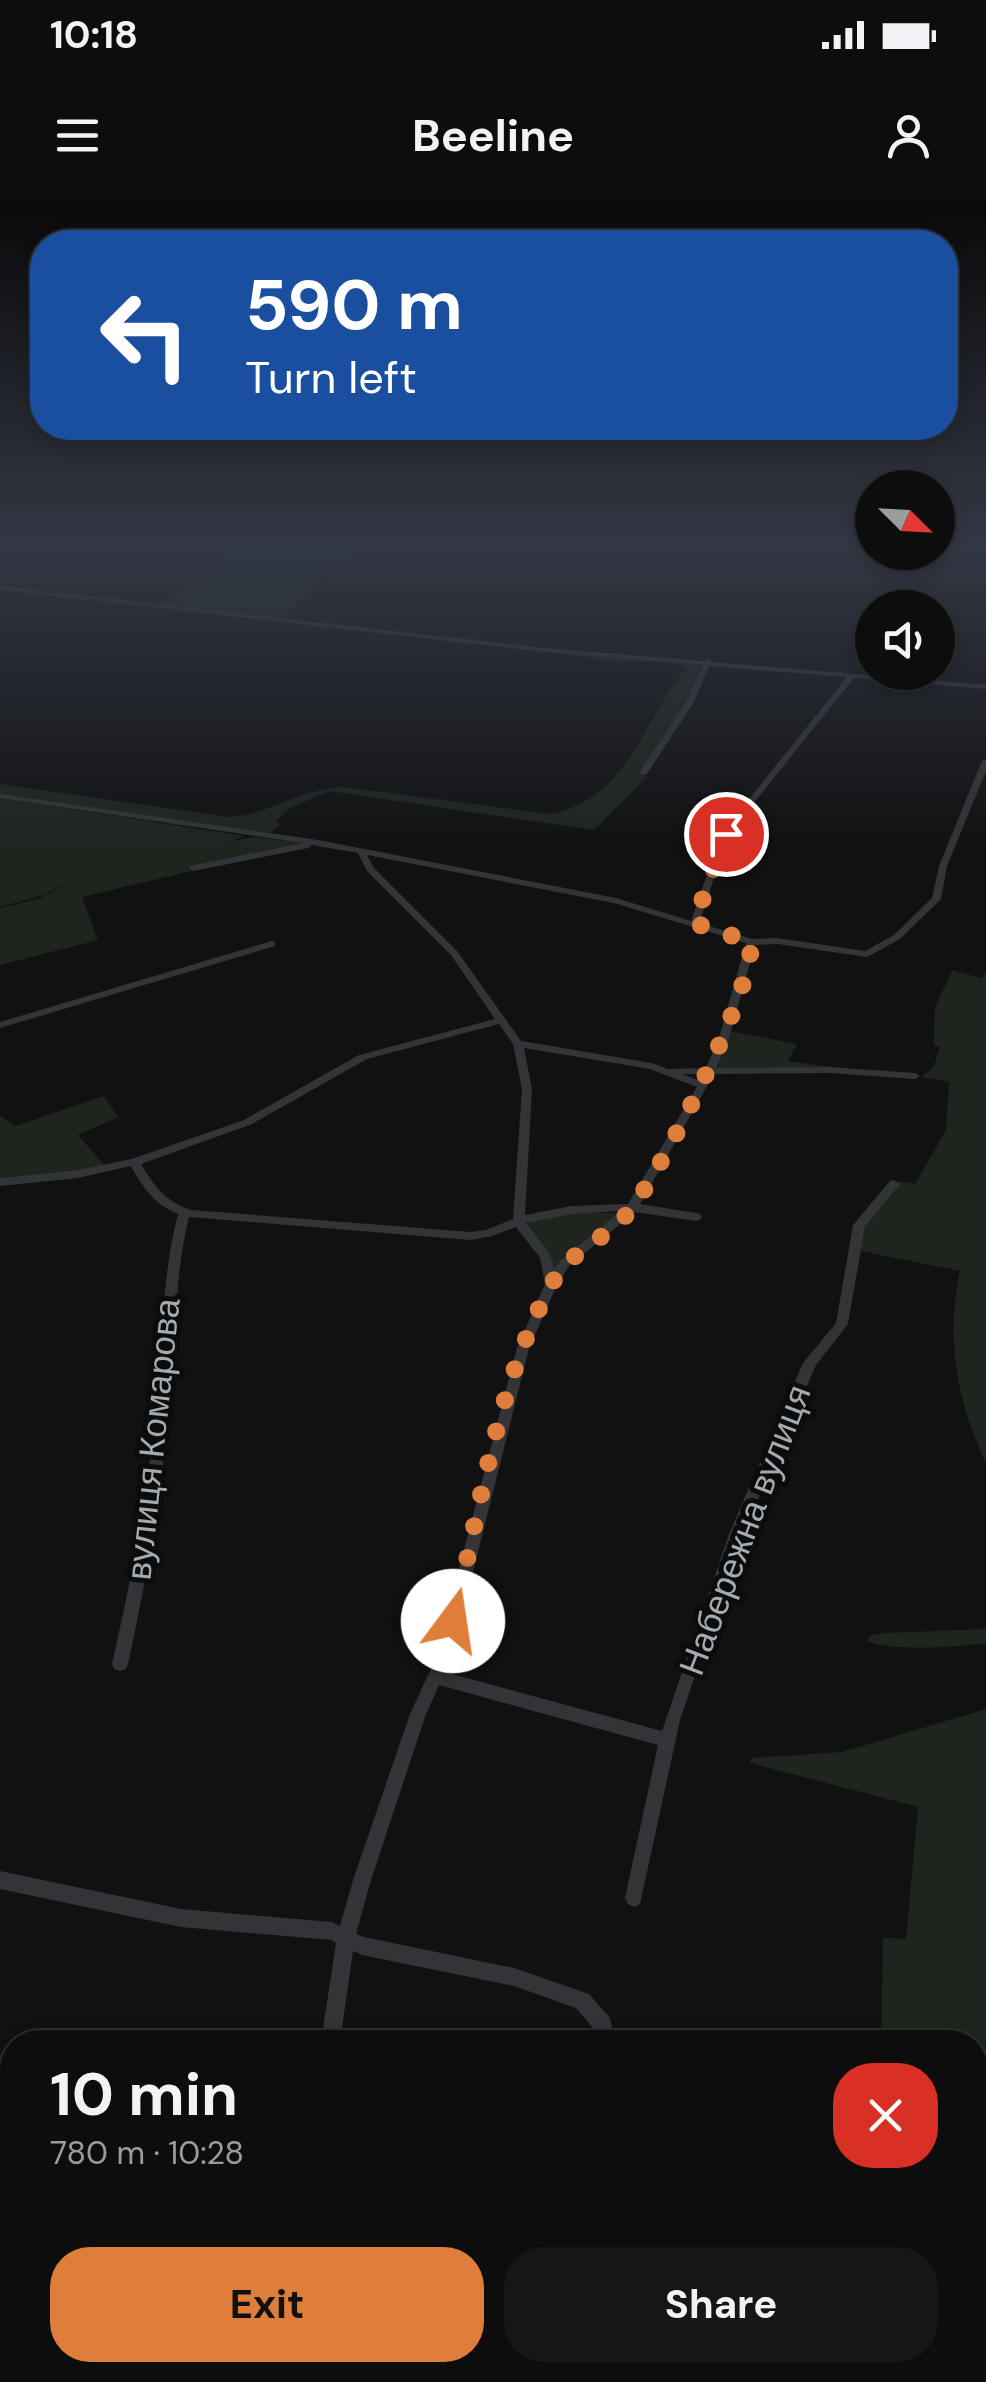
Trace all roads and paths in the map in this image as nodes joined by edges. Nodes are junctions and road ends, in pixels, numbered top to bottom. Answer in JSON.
{"nodes":[{"id":1,"x":517,"y":647,"type":"edge"},
{"id":2,"x":708,"y":661,"type":"junction"},
{"id":3,"x":852,"y":676,"type":"junction"},
{"id":4,"x":983,"y":689,"type":"edge"},
{"id":5,"x":986,"y":760,"type":"edge"},
{"id":6,"x":644,"y":773,"type":"dead end"},
{"id":7,"x":0,"y":796,"type":"edge"},
{"id":8,"x":318,"y":842,"type":"junction"},
{"id":9,"x":361,"y":851,"type":"junction"},
{"id":10,"x":386,"y":856,"type":"junction"},
{"id":11,"x":368,"y":866,"type":"junction"},
{"id":12,"x":192,"y":868,"type":"dead end"},
{"id":13,"x":694,"y":923,"type":"junction"},
{"id":14,"x":751,"y":942,"type":"junction"},
{"id":15,"x":272,"y":944,"type":"dead end"},
{"id":16,"x":502,"y":1020,"type":"junction"},
{"id":17,"x":0,"y":1024,"type":"edge"},
{"id":18,"x":518,"y":1044,"type":"junction"},
{"id":19,"x":709,"y":1070,"type":"junction"},
{"id":20,"x":671,"y":1071,"type":"junction"},
{"id":21,"x":916,"y":1076,"type":"dead end"},
{"id":22,"x":702,"y":1086,"type":"junction"},
{"id":23,"x":134,"y":1162,"type":"junction"},
{"id":24,"x":0,"y":1182,"type":"edge"},
{"id":25,"x":894,"y":1184,"type":"dead end"},
{"id":26,"x":631,"y":1210,"type":"junction"},
{"id":27,"x":184,"y":1214,"type":"junction"},
{"id":28,"x":696,"y":1217,"type":"dead end"},
{"id":29,"x":519,"y":1222,"type":"junction"},
{"id":30,"x":497,"y":1233,"type":"junction"},
{"id":31,"x":535,"y":1242,"type":"junction"},
{"id":32,"x":551,"y":1284,"type":"junction"},
{"id":33,"x":120,"y":1664,"type":"dead end"},
{"id":34,"x":437,"y":1677,"type":"junction"},
{"id":35,"x":667,"y":1740,"type":"junction"},
{"id":36,"x":0,"y":1880,"type":"edge"},
{"id":37,"x":634,"y":1898,"type":"dead end"},
{"id":38,"x":346,"y":1938,"type":"junction"},
{"id":39,"x":332,"y":2030,"type":"edge"},
{"id":40,"x":603,"y":2030,"type":"edge"}],
"edges":[{"from":1,"to":2,"type":"street"},
{"from":2,"to":3,"type":"street"},
{"from":2,"to":6,"type":"street"},
{"from":3,"to":4,"type":"street"},
{"from":3,"to":13,"type":"street"},
{"from":5,"to":14,"type":"street"},
{"from":7,"to":8,"type":"street"},
{"from":8,"to":9,"type":"street"},
{"from":8,"to":12,"type":"street"},
{"from":9,"to":10,"type":"street"},
{"from":9,"to":11,"type":"street"},
{"from":10,"to":11,"type":"street"},
{"from":10,"to":13,"type":"street"},
{"from":11,"to":16,"type":"street"},
{"from":13,"to":14,"type":"street"},
{"from":14,"to":19,"type":"street"},
{"from":15,"to":17,"type":"street"},
{"from":16,"to":18,"type":"street"},
{"from":16,"to":23,"type":"street"},
{"from":18,"to":20,"type":"street"},
{"from":18,"to":29,"type":"street"},
{"from":19,"to":20,"type":"street"},
{"from":19,"to":21,"type":"street"},
{"from":19,"to":22,"type":"street"},
{"from":20,"to":22,"type":"street"},
{"from":22,"to":26,"type":"street"},
{"from":23,"to":24,"type":"street"},
{"from":23,"to":27,"type":"street"},
{"from":25,"to":35,"type":"street","name":"Набережна вулиця"},
{"from":26,"to":28,"type":"street"},
{"from":26,"to":29,"type":"street"},
{"from":26,"to":32,"type":"street"},
{"from":27,"to":30,"type":"street"},
{"from":27,"to":33,"type":"street","name":"вулиця Комарова"},
{"from":29,"to":30,"type":"street"},
{"from":29,"to":31,"type":"street"},
{"from":30,"to":31,"type":"street"},
{"from":31,"to":32,"type":"street"},
{"from":32,"to":34,"type":"street"},
{"from":34,"to":35,"type":"street"},
{"from":34,"to":38,"type":"street"},
{"from":35,"to":37,"type":"street","name":"Набережна вулиця"},
{"from":36,"to":38,"type":"street"},
{"from":38,"to":39,"type":"street"},
{"from":38,"to":40,"type":"street"}]}
